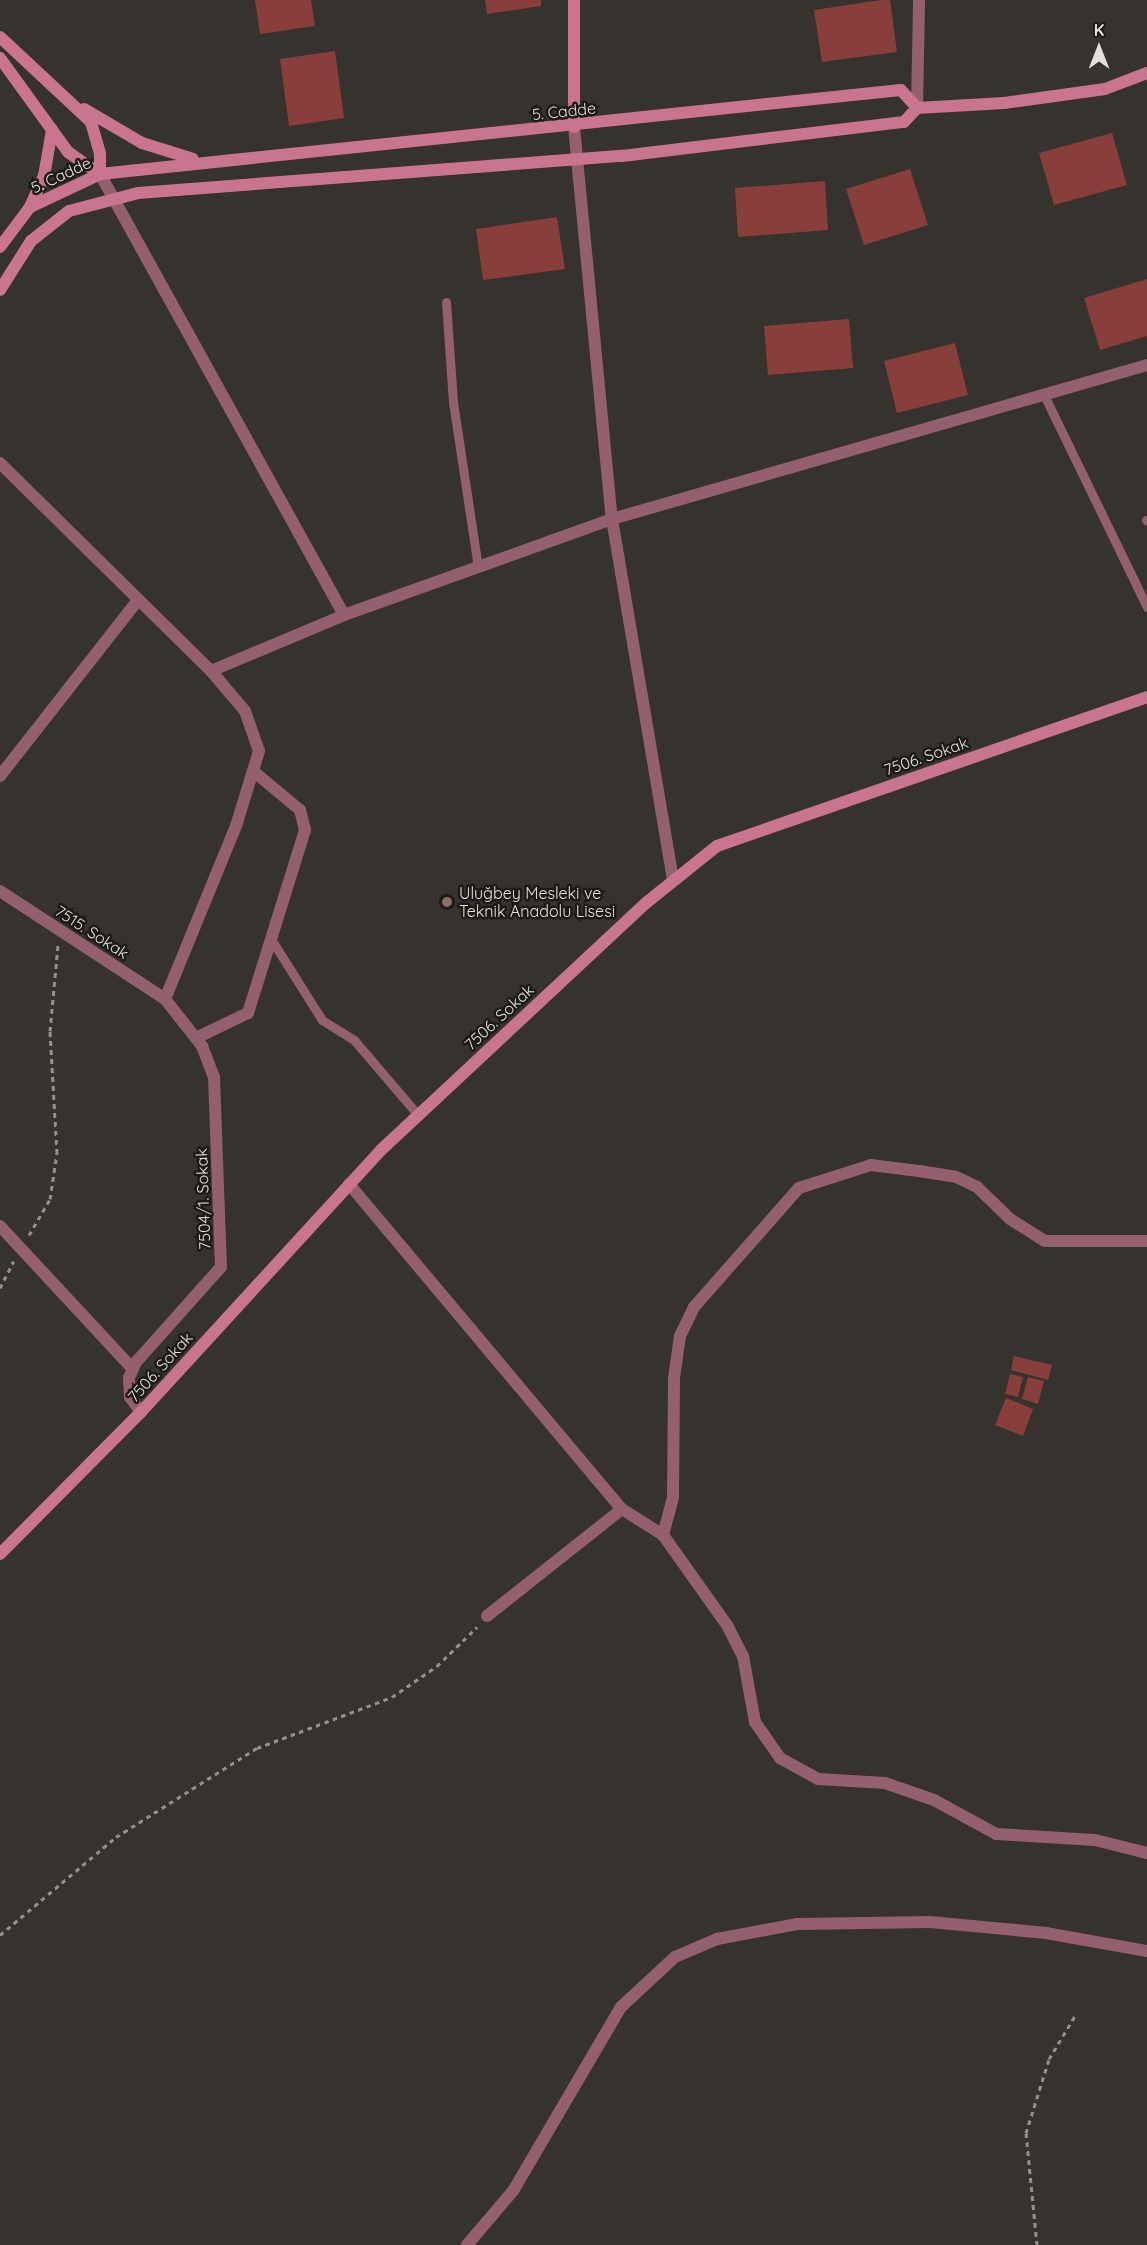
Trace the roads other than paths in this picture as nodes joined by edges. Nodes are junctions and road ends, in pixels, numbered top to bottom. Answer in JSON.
{"nodes":[{"id":1,"x":574,"y":0,"type":"edge"},
{"id":2,"x":919,"y":0,"type":"edge"},
{"id":3,"x":0,"y":37,"type":"edge"},
{"id":4,"x":0,"y":58,"type":"edge"},
{"id":5,"x":1147,"y":74,"type":"edge"},
{"id":6,"x":75,"y":104,"type":"junction"},
{"id":7,"x":917,"y":108,"type":"junction"},
{"id":8,"x":574,"y":127,"type":"junction"},
{"id":9,"x":52,"y":130,"type":"junction"},
{"id":10,"x":578,"y":156,"type":"junction"},
{"id":11,"x":200,"y":161,"type":"junction"},
{"id":12,"x":100,"y":174,"type":"junction"},
{"id":13,"x":113,"y":199,"type":"junction"},
{"id":14,"x":30,"y":207,"type":"junction"},
{"id":15,"x":0,"y":247,"type":"edge"},
{"id":16,"x":0,"y":290,"type":"edge"},
{"id":17,"x":446,"y":302,"type":"dead end"},
{"id":18,"x":1147,"y":365,"type":"edge"},
{"id":19,"x":1044,"y":394,"type":"junction"},
{"id":20,"x":0,"y":463,"type":"edge"},
{"id":21,"x":612,"y":519,"type":"junction"},
{"id":22,"x":478,"y":567,"type":"junction"},
{"id":23,"x":138,"y":600,"type":"junction"},
{"id":24,"x":1147,"y":607,"type":"edge"},
{"id":25,"x":344,"y":615,"type":"junction"},
{"id":26,"x":211,"y":672,"type":"junction"},
{"id":27,"x":1147,"y":697,"type":"edge"},
{"id":28,"x":253,"y":771,"type":"junction"},
{"id":29,"x":0,"y":776,"type":"edge"},
{"id":30,"x":673,"y":881,"type":"junction"},
{"id":31,"x":0,"y":891,"type":"edge"},
{"id":32,"x":271,"y":939,"type":"junction"},
{"id":33,"x":165,"y":999,"type":"junction"},
{"id":34,"x":196,"y":1038,"type":"junction"},
{"id":35,"x":418,"y":1115,"type":"junction"},
{"id":36,"x":349,"y":1184,"type":"junction"},
{"id":37,"x":0,"y":1226,"type":"edge"},
{"id":38,"x":1147,"y":1241,"type":"edge"},
{"id":39,"x":133,"y":1369,"type":"junction"},
{"id":40,"x":141,"y":1413,"type":"junction"},
{"id":41,"x":622,"y":1509,"type":"junction"},
{"id":42,"x":663,"y":1535,"type":"junction"},
{"id":43,"x":0,"y":1554,"type":"edge"},
{"id":44,"x":487,"y":1616,"type":"road end"},
{"id":45,"x":1147,"y":1853,"type":"edge"},
{"id":46,"x":1147,"y":1951,"type":"edge"},
{"id":47,"x":467,"y":2245,"type":"edge"}],
"edges":[{"from":1,"to":8,"type":"street"},
{"from":2,"to":7,"type":"street"},
{"from":3,"to":6,"type":"street"},
{"from":4,"to":9,"type":"street"},
{"from":5,"to":7,"type":"street"},
{"from":6,"to":11,"type":"street"},
{"from":6,"to":12,"type":"street"},
{"from":7,"to":8,"type":"street","name":"5. Cadde"},
{"from":7,"to":10,"type":"street"},
{"from":8,"to":10,"type":"street"},
{"from":8,"to":11,"type":"street","name":"5. Cadde"},
{"from":9,"to":12,"type":"street"},
{"from":9,"to":14,"type":"street"},
{"from":10,"to":13,"type":"street"},
{"from":10,"to":21,"type":"street"},
{"from":11,"to":12,"type":"street","name":"5. Cadde"},
{"from":12,"to":13,"type":"street"},
{"from":12,"to":14,"type":"street","name":"5. Cadde"},
{"from":13,"to":16,"type":"street"},
{"from":13,"to":25,"type":"street"},
{"from":14,"to":15,"type":"street","name":"5. Cadde"},
{"from":17,"to":22,"type":"lane"},
{"from":18,"to":19,"type":"street"},
{"from":19,"to":21,"type":"street"},
{"from":19,"to":24,"type":"lane"},
{"from":20,"to":23,"type":"street"},
{"from":21,"to":22,"type":"street"},
{"from":21,"to":30,"type":"street"},
{"from":22,"to":25,"type":"street"},
{"from":23,"to":26,"type":"street"},
{"from":23,"to":29,"type":"street"},
{"from":25,"to":26,"type":"street"},
{"from":26,"to":28,"type":"street"},
{"from":27,"to":30,"type":"street","name":"7506. Sokak"},
{"from":28,"to":32,"type":"street"},
{"from":28,"to":33,"type":"street"},
{"from":30,"to":35,"type":"street","name":"7506. Sokak"},
{"from":31,"to":33,"type":"street","name":"7515. Sokak"},
{"from":32,"to":34,"type":"street"},
{"from":32,"to":35,"type":"lane"},
{"from":33,"to":34,"type":"street","name":"7504/1. Sokak"},
{"from":34,"to":39,"type":"street","name":"7504/1. Sokak"},
{"from":35,"to":36,"type":"street","name":"7506. Sokak"},
{"from":36,"to":40,"type":"street","name":"7506. Sokak"},
{"from":36,"to":41,"type":"street"},
{"from":37,"to":39,"type":"street"},
{"from":38,"to":42,"type":"street"},
{"from":39,"to":40,"type":"street"},
{"from":40,"to":43,"type":"street","name":"7506. Sokak"},
{"from":41,"to":42,"type":"street"},
{"from":41,"to":44,"type":"street"},
{"from":42,"to":45,"type":"street"},
{"from":46,"to":47,"type":"street"}]}
